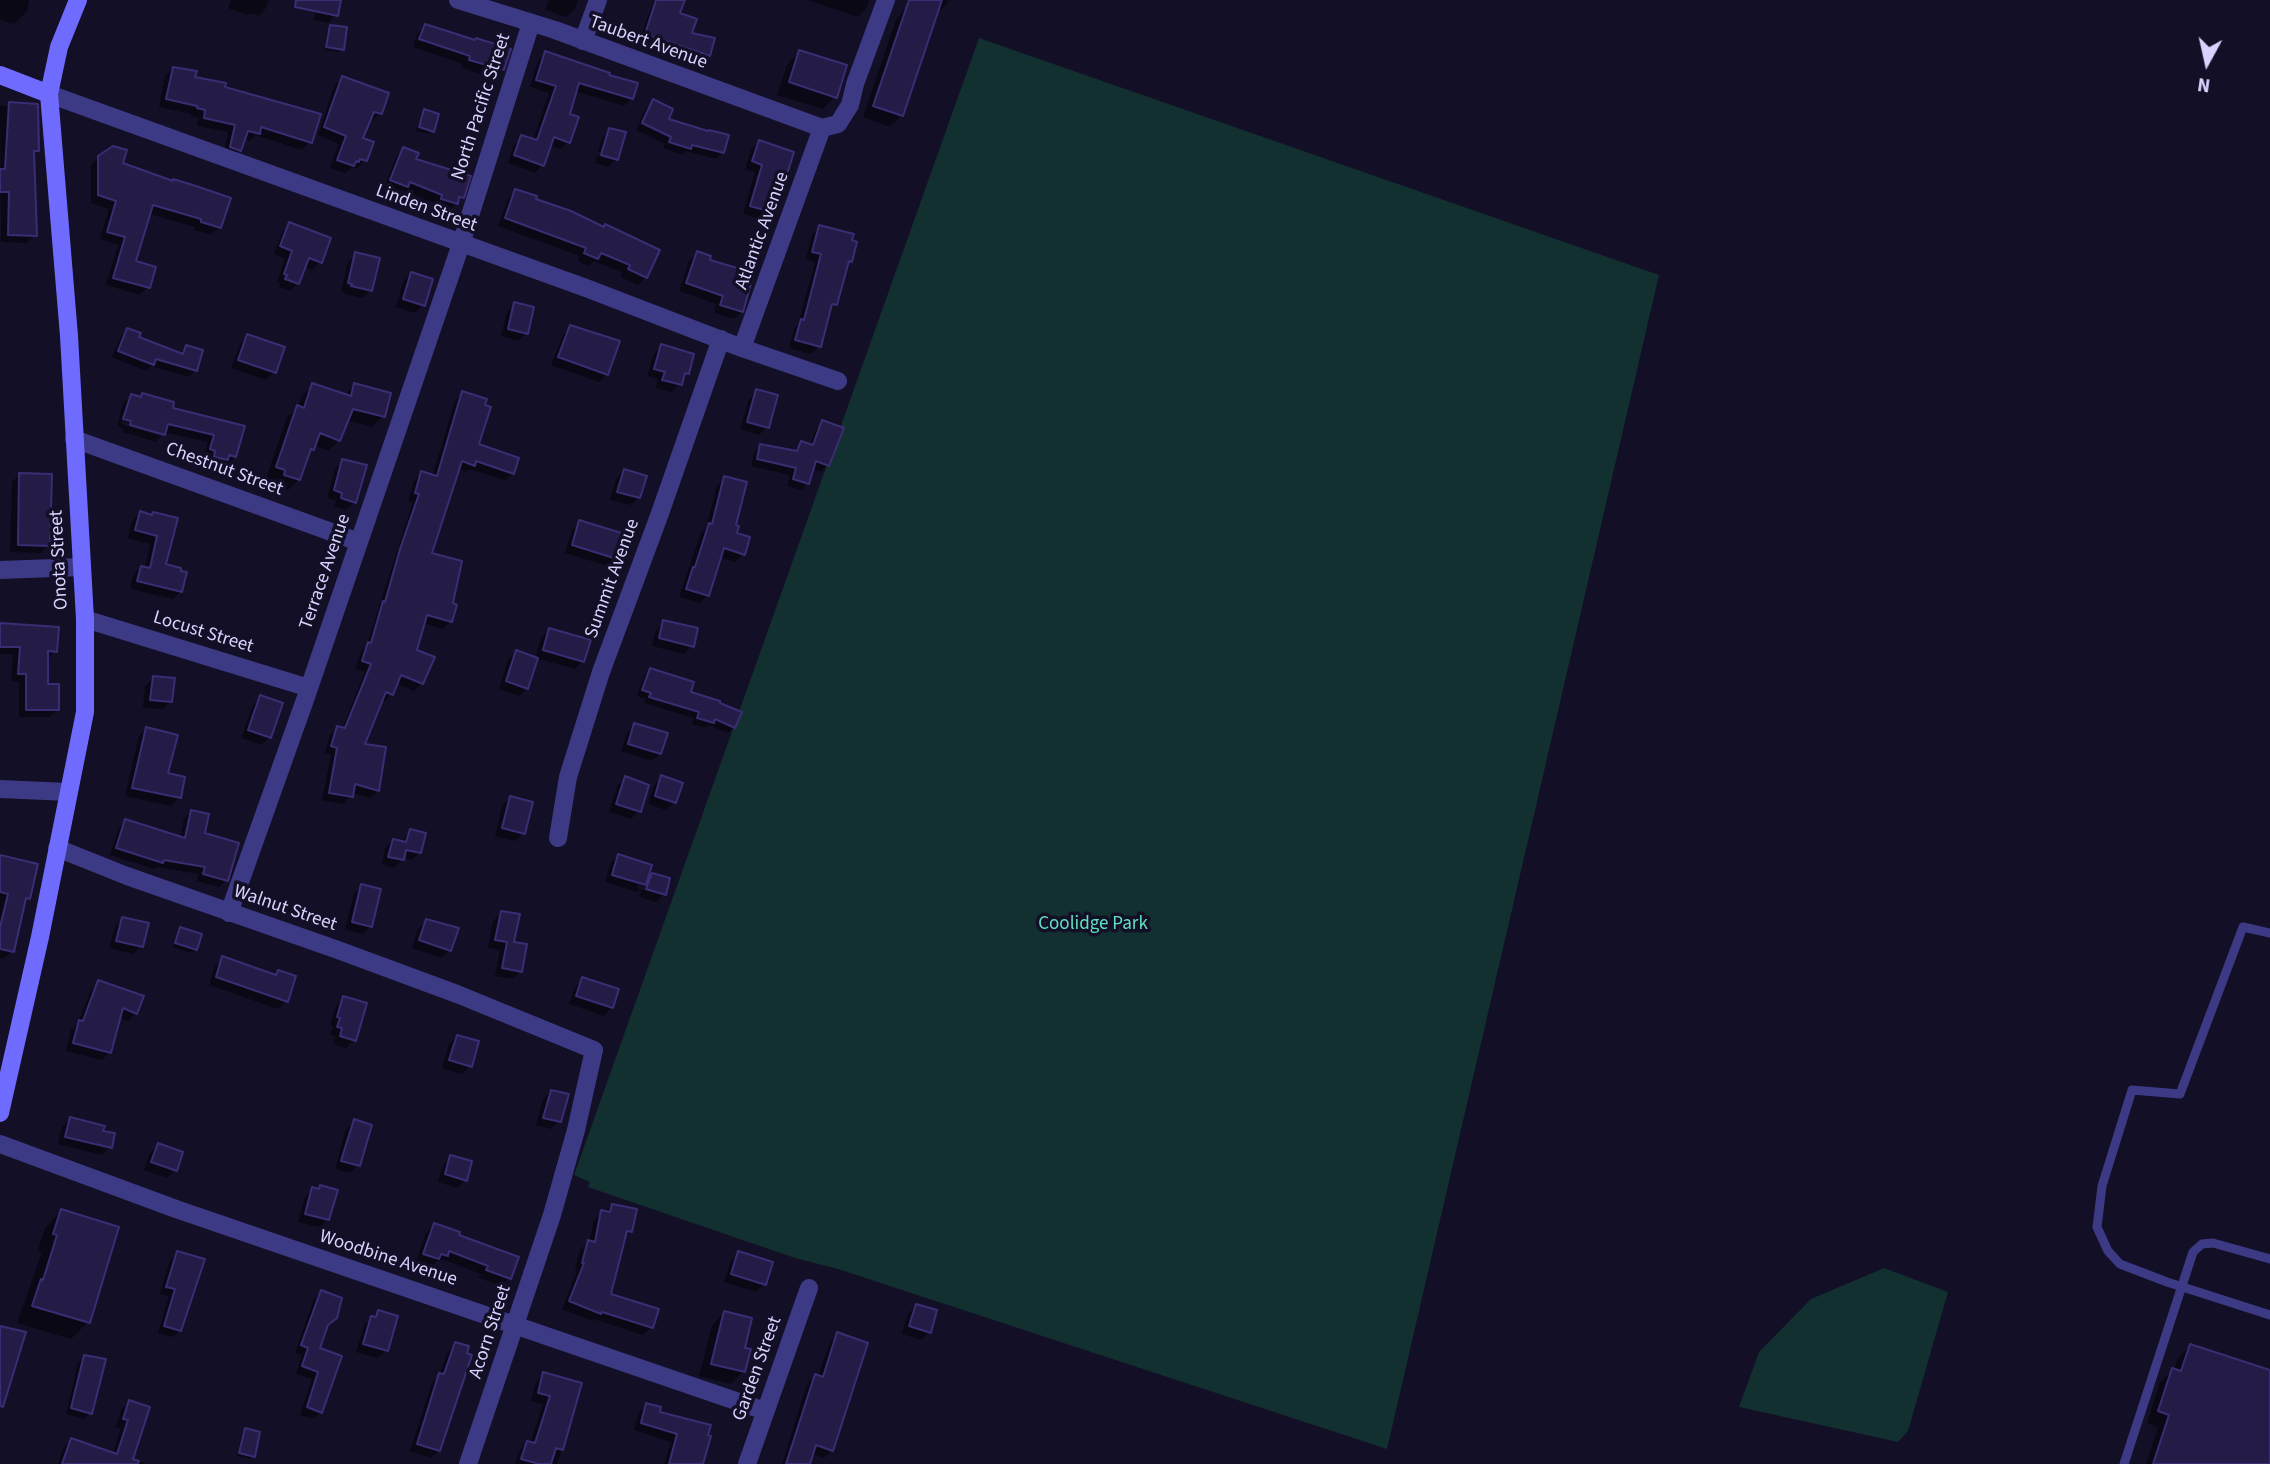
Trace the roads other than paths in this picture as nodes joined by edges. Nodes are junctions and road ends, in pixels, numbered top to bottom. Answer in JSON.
{"nodes":[{"id":1,"x":78,"y":0,"type":"edge"},
{"id":2,"x":458,"y":0,"type":"edge"},
{"id":3,"x":598,"y":0,"type":"edge"},
{"id":4,"x":886,"y":0,"type":"edge"},
{"id":5,"x":531,"y":23,"type":"junction"},
{"id":6,"x":583,"y":41,"type":"junction"},
{"id":7,"x":0,"y":75,"type":"edge"},
{"id":8,"x":49,"y":94,"type":"junction"},
{"id":9,"x":822,"y":128,"type":"junction"},
{"id":10,"x":461,"y":244,"type":"junction"},
{"id":11,"x":721,"y":339,"type":"junction"},
{"id":12,"x":742,"y":348,"type":"junction"},
{"id":13,"x":838,"y":380,"type":"dead end"},
{"id":14,"x":74,"y":439,"type":"junction"},
{"id":15,"x":359,"y":542,"type":"junction"},
{"id":16,"x":82,"y":567,"type":"junction"},
{"id":17,"x":0,"y":570,"type":"edge"},
{"id":18,"x":85,"y":619,"type":"junction"},
{"id":19,"x":309,"y":688,"type":"junction"},
{"id":20,"x":0,"y":789,"type":"edge"},
{"id":21,"x":68,"y":792,"type":"junction"},
{"id":22,"x":558,"y":838,"type":"dead end"},
{"id":23,"x":57,"y":848,"type":"junction"},
{"id":24,"x":229,"y":912,"type":"junction"},
{"id":25,"x":2270,"y":933,"type":"edge"},
{"id":26,"x":0,"y":1113,"type":"edge"},
{"id":27,"x":0,"y":1144,"type":"edge"},
{"id":28,"x":553,"y":1212,"type":"joint"},
{"id":29,"x":2270,"y":1259,"type":"edge"},
{"id":30,"x":2182,"y":1287,"type":"junction"},
{"id":31,"x":809,"y":1289,"type":"dead end"},
{"id":32,"x":2270,"y":1315,"type":"edge"},
{"id":33,"x":515,"y":1325,"type":"junction"},
{"id":34,"x":765,"y":1410,"type":"junction"},
{"id":35,"x":468,"y":1464,"type":"edge"},
{"id":36,"x":747,"y":1464,"type":"edge"},
{"id":37,"x":2124,"y":1464,"type":"edge"}],
"edges":[{"from":1,"to":8,"type":"street","name":"Onota Street"},
{"from":2,"to":5,"type":"street","name":"Taubert Avenue"},
{"from":3,"to":6,"type":"street"},
{"from":4,"to":9,"type":"street"},
{"from":5,"to":6,"type":"street","name":"Taubert Avenue"},
{"from":5,"to":10,"type":"street","name":"North Pacific Street"},
{"from":6,"to":9,"type":"street","name":"Taubert Avenue"},
{"from":7,"to":8,"type":"street","name":"Linden Street"},
{"from":8,"to":10,"type":"street","name":"Linden Street"},
{"from":8,"to":14,"type":"street","name":"Onota Street"},
{"from":9,"to":12,"type":"street","name":"Atlantic Avenue"},
{"from":10,"to":11,"type":"street","name":"Linden Street"},
{"from":10,"to":15,"type":"street","name":"Terrace Avenue"},
{"from":11,"to":12,"type":"street","name":"Linden Street"},
{"from":11,"to":22,"type":"street","name":"Summit Avenue"},
{"from":12,"to":13,"type":"street","name":"Linden Street"},
{"from":14,"to":15,"type":"street","name":"Chestnut Street"},
{"from":14,"to":16,"type":"street","name":"Onota Street"},
{"from":15,"to":19,"type":"street","name":"Terrace Avenue"},
{"from":16,"to":17,"type":"street"},
{"from":16,"to":18,"type":"street","name":"Onota Street"},
{"from":18,"to":19,"type":"street","name":"Locust Street"},
{"from":18,"to":21,"type":"street","name":"Onota Street"},
{"from":19,"to":24,"type":"street","name":"Terrace Avenue"},
{"from":20,"to":21,"type":"street"},
{"from":21,"to":23,"type":"street","name":"Onota Street"},
{"from":23,"to":24,"type":"street","name":"Walnut Street"},
{"from":23,"to":26,"type":"street","name":"Onota Street"},
{"from":24,"to":28,"type":"street","name":"Walnut Street"},
{"from":25,"to":30,"type":"lane"},
{"from":27,"to":33,"type":"street","name":"Woodbine Avenue"},
{"from":28,"to":33,"type":"street","name":"Acorn Street"},
{"from":29,"to":30,"type":"lane"},
{"from":30,"to":32,"type":"lane"},
{"from":30,"to":37,"type":"lane"},
{"from":31,"to":34,"type":"street","name":"Garden Street"},
{"from":33,"to":34,"type":"street","name":"Woodbine Avenue"},
{"from":33,"to":35,"type":"street","name":"Acorn Street"},
{"from":34,"to":36,"type":"street","name":"Garden Street"}]}
